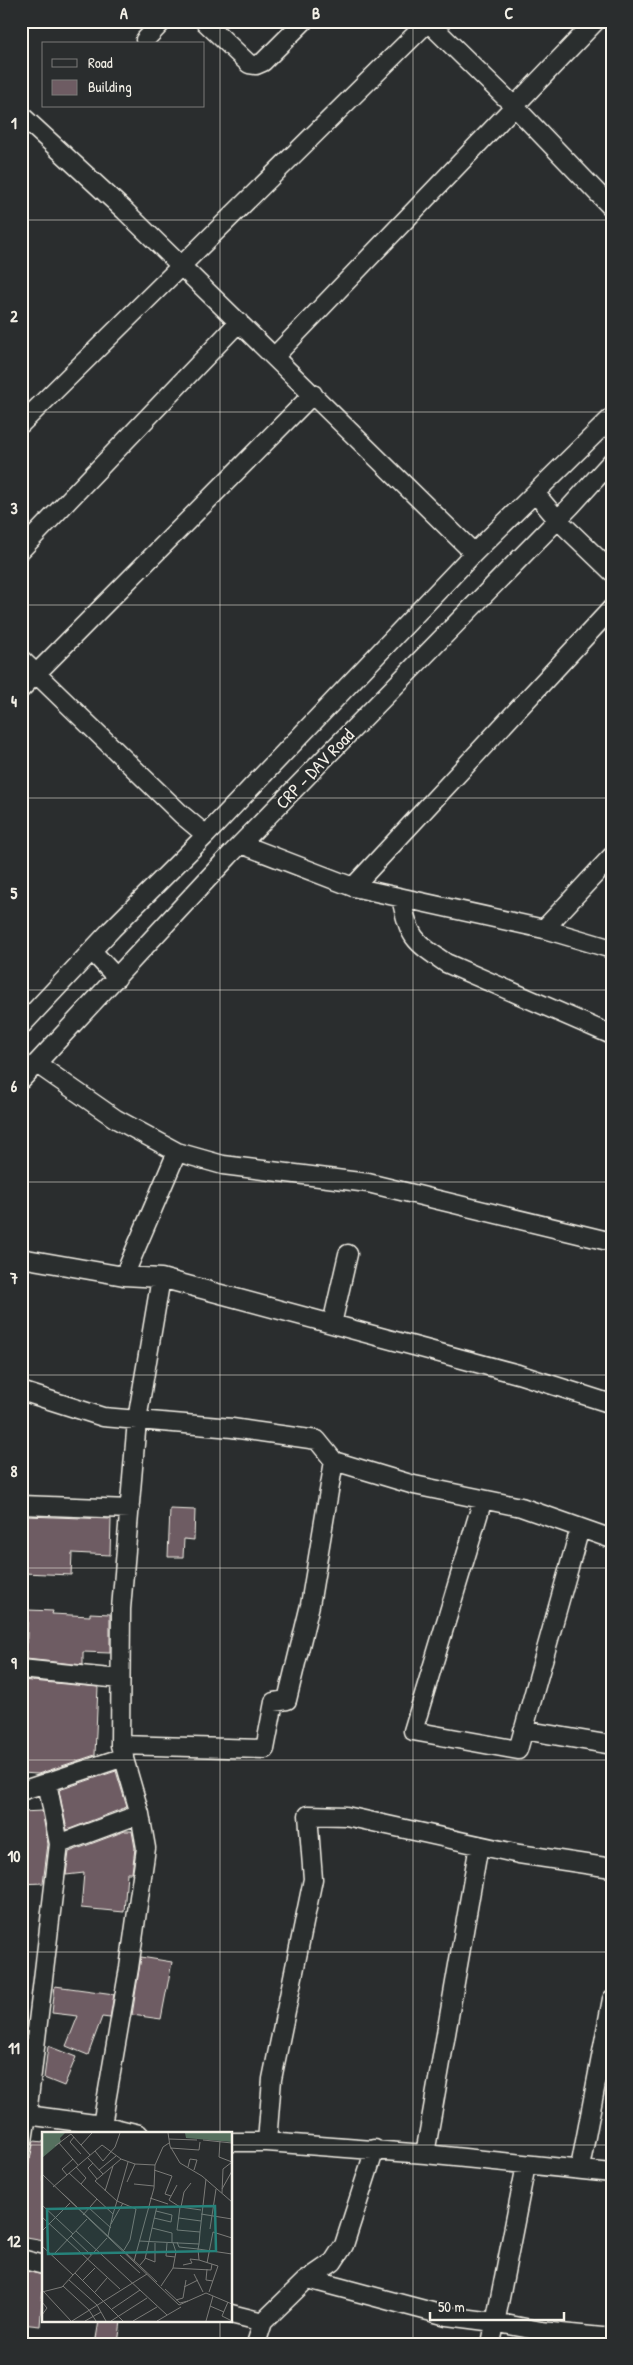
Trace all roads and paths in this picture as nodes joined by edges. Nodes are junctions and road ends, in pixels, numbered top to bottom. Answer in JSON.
{"nodes":[{"id":1,"x":163,"y":21,"type":"edge"},
{"id":2,"x":204,"y":21,"type":"edge"},
{"id":3,"x":304,"y":21,"type":"edge"},
{"id":4,"x":596,"y":21,"type":"edge"},
{"id":5,"x":428,"y":22,"type":"edge"},
{"id":6,"x":145,"y":40,"type":"dead end"},
{"id":7,"x":514,"y":106,"type":"junction"},
{"id":8,"x":21,"y":114,"type":"edge"},
{"id":9,"x":612,"y":208,"type":"edge"},
{"id":10,"x":182,"y":266,"type":"junction"},
{"id":11,"x":240,"y":322,"type":"junction"},
{"id":12,"x":275,"y":356,"type":"junction"},
{"id":13,"x":313,"y":394,"type":"junction"},
{"id":14,"x":612,"y":416,"type":"edge"},
{"id":15,"x":21,"y":424,"type":"edge"},
{"id":16,"x":612,"y":461,"type":"edge"},
{"id":17,"x":535,"y":493,"type":"junction"},
{"id":18,"x":557,"y":519,"type":"junction"},
{"id":19,"x":21,"y":550,"type":"edge"},
{"id":20,"x":474,"y":553,"type":"junction"},
{"id":21,"x":612,"y":572,"type":"edge"},
{"id":22,"x":612,"y":608,"type":"edge"},
{"id":23,"x":21,"y":659,"type":"edge"},
{"id":24,"x":36,"y":673,"type":"junction"},
{"id":25,"x":21,"y":689,"type":"edge"},
{"id":26,"x":206,"y":836,"type":"junction"},
{"id":27,"x":241,"y":844,"type":"junction"},
{"id":28,"x":612,"y":856,"type":"edge"},
{"id":29,"x":353,"y":887,"type":"junction"},
{"id":30,"x":402,"y":898,"type":"junction"},
{"id":31,"x":544,"y":928,"type":"junction"},
{"id":32,"x":612,"y":949,"type":"edge"},
{"id":33,"x":92,"y":951,"type":"junction"},
{"id":34,"x":117,"y":978,"type":"junction"},
{"id":35,"x":21,"y":1026,"type":"edge"},
{"id":36,"x":612,"y":1036,"type":"edge"},
{"id":37,"x":37,"y":1064,"type":"junction"},
{"id":38,"x":21,"y":1080,"type":"edge"},
{"id":39,"x":177,"y":1152,"type":"junction"},
{"id":40,"x":612,"y":1242,"type":"edge"},
{"id":41,"x":348,"y":1254,"type":"dead end"},
{"id":42,"x":21,"y":1258,"type":"edge"},
{"id":43,"x":124,"y":1276,"type":"junction"},
{"id":44,"x":162,"y":1278,"type":"junction"},
{"id":45,"x":332,"y":1324,"type":"junction"},
{"id":46,"x":21,"y":1391,"type":"edge"},
{"id":47,"x":612,"y":1404,"type":"edge"},
{"id":48,"x":137,"y":1420,"type":"junction"},
{"id":49,"x":334,"y":1461,"type":"junction"},
{"id":50,"x":482,"y":1500,"type":"junction"},
{"id":51,"x":21,"y":1505,"type":"edge"},
{"id":52,"x":130,"y":1509,"type":"junction"},
{"id":53,"x":580,"y":1528,"type":"junction"},
{"id":54,"x":612,"y":1539,"type":"edge"},
{"id":55,"x":21,"y":1669,"type":"edge"},
{"id":56,"x":120,"y":1679,"type":"junction"},
{"id":57,"x":523,"y":1730,"type":"junction"},
{"id":58,"x":612,"y":1745,"type":"edge"},
{"id":59,"x":122,"y":1751,"type":"junction"},
{"id":60,"x":47,"y":1782,"type":"junction"},
{"id":61,"x":21,"y":1791,"type":"edge"},
{"id":62,"x":140,"y":1814,"type":"junction"},
{"id":63,"x":59,"y":1844,"type":"junction"},
{"id":64,"x":478,"y":1845,"type":"junction"},
{"id":65,"x":612,"y":1868,"type":"edge"},
{"id":66,"x":612,"y":1999,"type":"edge"},
{"id":67,"x":24,"y":2115,"type":"edge"},
{"id":68,"x":102,"y":2125,"type":"junction"},
{"id":69,"x":131,"y":2132,"type":"edge"},
{"id":70,"x":232,"y":2142,"type":"edge"},
{"id":71,"x":267,"y":2142,"type":"junction"},
{"id":72,"x":375,"y":2149,"type":"junction"},
{"id":73,"x":21,"y":2154,"type":"edge"},
{"id":74,"x":425,"y":2154,"type":"junction"},
{"id":75,"x":526,"y":2164,"type":"junction"},
{"id":76,"x":580,"y":2168,"type":"junction"},
{"id":77,"x":612,"y":2173,"type":"edge"},
{"id":78,"x":21,"y":2259,"type":"edge"},
{"id":79,"x":42,"y":2264,"type":"edge"},
{"id":80,"x":308,"y":2279,"type":"junction"},
{"id":81,"x":232,"y":2314,"type":"edge"},
{"id":82,"x":263,"y":2322,"type":"junction"},
{"id":83,"x":494,"y":2322,"type":"junction"},
{"id":84,"x":612,"y":2338,"type":"edge"},
{"id":85,"x":256,"y":2344,"type":"edge"},
{"id":86,"x":491,"y":2344,"type":"edge"}],
"edges":[{"from":1,"to":6,"type":"street"},
{"from":2,"to":3,"type":"street"},
{"from":4,"to":7,"type":"street"},
{"from":5,"to":7,"type":"street"},
{"from":5,"to":10,"type":"street"},
{"from":7,"to":9,"type":"street"},
{"from":7,"to":12,"type":"street"},
{"from":8,"to":10,"type":"street"},
{"from":10,"to":11,"type":"street"},
{"from":10,"to":15,"type":"street"},
{"from":11,"to":12,"type":"street"},
{"from":11,"to":19,"type":"street"},
{"from":12,"to":13,"type":"street"},
{"from":13,"to":20,"type":"street"},
{"from":13,"to":24,"type":"street"},
{"from":14,"to":17,"type":"street","name":"CRP - DAV Road"},
{"from":16,"to":18,"type":"street","name":"CRP - DAV Road"},
{"from":17,"to":18,"type":"street"},
{"from":17,"to":20,"type":"street","name":"CRP - DAV Road"},
{"from":18,"to":21,"type":"street"},
{"from":18,"to":27,"type":"street","name":"CRP - DAV Road"},
{"from":20,"to":26,"type":"street","name":"CRP - DAV Road"},
{"from":22,"to":29,"type":"street"},
{"from":23,"to":24,"type":"street"},
{"from":24,"to":25,"type":"street"},
{"from":24,"to":26,"type":"street"},
{"from":26,"to":33,"type":"street","name":"CRP - DAV Road"},
{"from":27,"to":29,"type":"street"},
{"from":27,"to":34,"type":"street","name":"CRP - DAV Road"},
{"from":28,"to":31,"type":"street"},
{"from":29,"to":30,"type":"street"},
{"from":30,"to":31,"type":"street"},
{"from":30,"to":36,"type":"street"},
{"from":31,"to":32,"type":"street"},
{"from":33,"to":34,"type":"street"},
{"from":33,"to":35,"type":"street","name":"CRP - DAV Road"},
{"from":34,"to":37,"type":"street","name":"CRP - DAV Road"},
{"from":37,"to":38,"type":"street","name":"CRP - DAV Road"},
{"from":37,"to":39,"type":"street"},
{"from":39,"to":40,"type":"street"},
{"from":39,"to":43,"type":"street"},
{"from":41,"to":45,"type":"street"},
{"from":42,"to":43,"type":"street"},
{"from":43,"to":44,"type":"street"},
{"from":44,"to":45,"type":"street"},
{"from":44,"to":48,"type":"street"},
{"from":45,"to":47,"type":"street"},
{"from":46,"to":48,"type":"street"},
{"from":48,"to":49,"type":"street"},
{"from":48,"to":52,"type":"street"},
{"from":49,"to":50,"type":"street"},
{"from":49,"to":59,"type":"street"},
{"from":50,"to":53,"type":"street"},
{"from":50,"to":57,"type":"street"},
{"from":51,"to":52,"type":"street"},
{"from":52,"to":56,"type":"street"},
{"from":53,"to":54,"type":"street"},
{"from":53,"to":57,"type":"street"},
{"from":55,"to":56,"type":"street"},
{"from":56,"to":59,"type":"street"},
{"from":57,"to":58,"type":"street"},
{"from":59,"to":60,"type":"street"},
{"from":59,"to":62,"type":"street"},
{"from":60,"to":61,"type":"street"},
{"from":60,"to":63,"type":"street"},
{"from":62,"to":63,"type":"street"},
{"from":62,"to":68,"type":"street"},
{"from":63,"to":67,"type":"street"},
{"from":64,"to":65,"type":"street"},
{"from":64,"to":71,"type":"street"},
{"from":64,"to":74,"type":"street"},
{"from":66,"to":76,"type":"street"},
{"from":67,"to":68,"type":"street"},
{"from":67,"to":73,"type":"street"},
{"from":68,"to":69,"type":"street"},
{"from":70,"to":71,"type":"street"},
{"from":71,"to":72,"type":"street"},
{"from":72,"to":74,"type":"street"},
{"from":72,"to":80,"type":"street"},
{"from":74,"to":75,"type":"street"},
{"from":75,"to":76,"type":"street"},
{"from":75,"to":83,"type":"street"},
{"from":76,"to":77,"type":"street"},
{"from":78,"to":79,"type":"street"},
{"from":80,"to":82,"type":"street"},
{"from":80,"to":83,"type":"street"},
{"from":81,"to":82,"type":"street"},
{"from":82,"to":85,"type":"street"},
{"from":83,"to":84,"type":"street"},
{"from":83,"to":86,"type":"street"}]}
